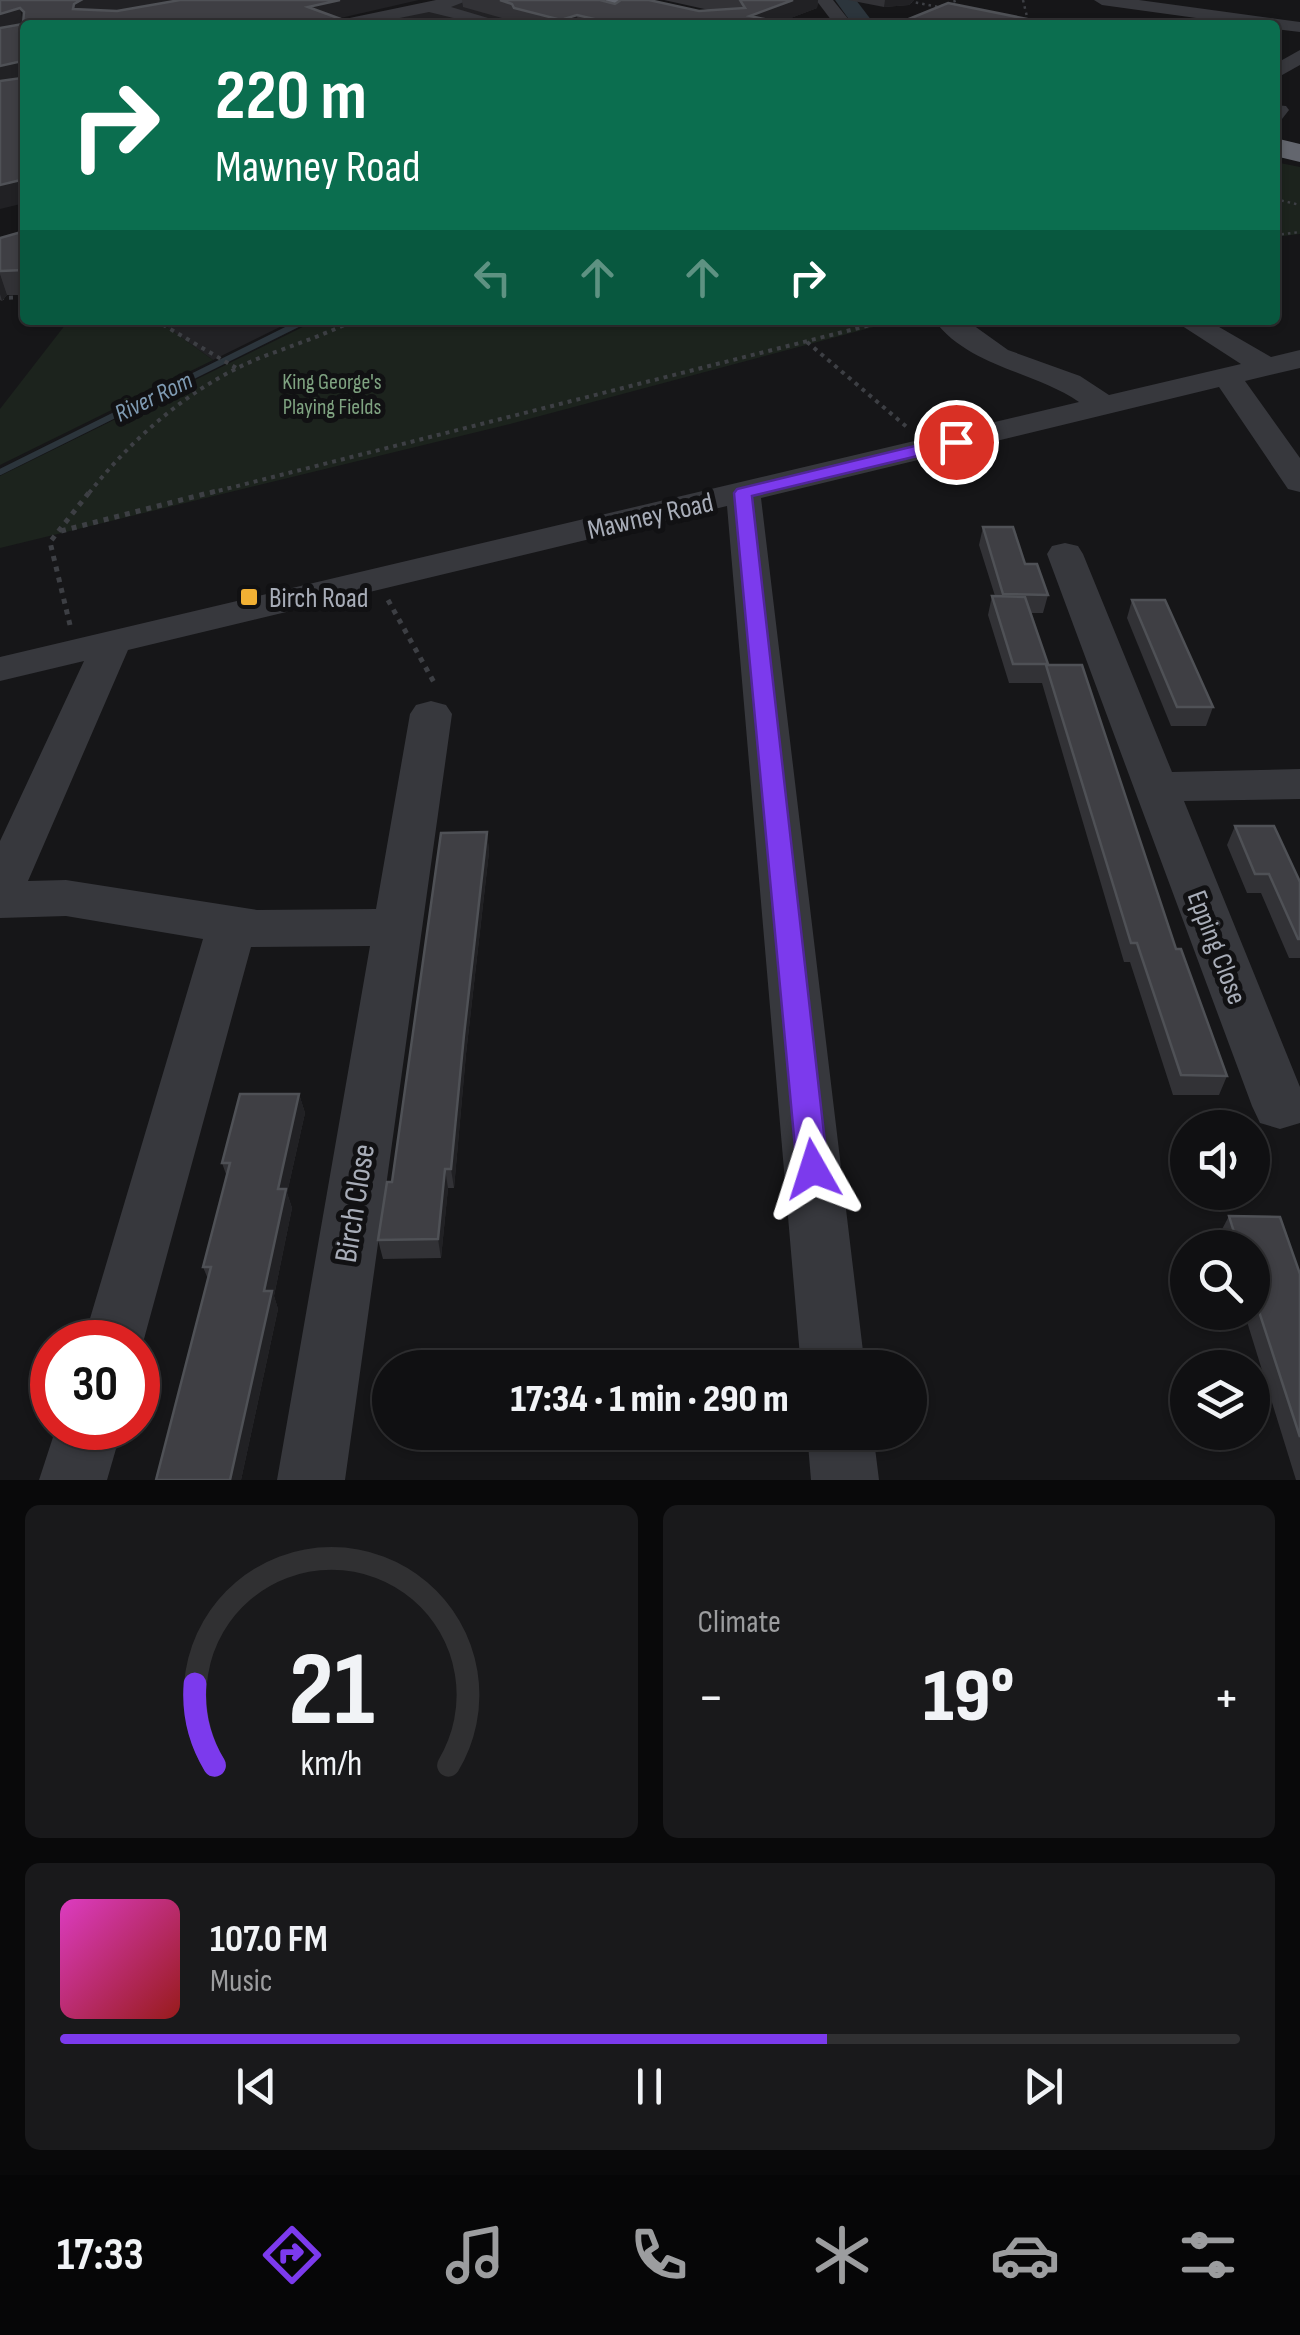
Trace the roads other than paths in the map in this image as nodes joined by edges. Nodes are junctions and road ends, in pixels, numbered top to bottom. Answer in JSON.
{"nodes":[{"id":1,"x":461,"y":0,"type":"edge"},
{"id":2,"x":654,"y":0,"type":"edge"},
{"id":3,"x":824,"y":0,"type":"edge"},
{"id":4,"x":1102,"y":0,"type":"edge"},
{"id":5,"x":429,"y":6,"type":"junction"},
{"id":6,"x":611,"y":7,"type":"edge"},
{"id":7,"x":363,"y":20,"type":"edge"},
{"id":8,"x":484,"y":20,"type":"edge"},
{"id":9,"x":715,"y":20,"type":"edge"},
{"id":10,"x":728,"y":20,"type":"edge"},
{"id":11,"x":840,"y":20,"type":"edge"},
{"id":12,"x":1249,"y":20,"type":"edge"},
{"id":13,"x":1280,"y":123,"type":"edge"},
{"id":14,"x":1300,"y":140,"type":"edge"},
{"id":15,"x":962,"y":325,"type":"edge"},
{"id":16,"x":1198,"y":325,"type":"edge"},
{"id":17,"x":1283,"y":363,"type":"edge"},
{"id":18,"x":1226,"y":377,"type":"junction"},
{"id":19,"x":1104,"y":406,"type":"junction"},
{"id":20,"x":1286,"y":443,"type":"edge"},
{"id":21,"x":1300,"y":482,"type":"edge"},
{"id":22,"x":743,"y":493,"type":"junction"},
{"id":23,"x":1065,"y":554,"type":"dead end"},
{"id":24,"x":93,"y":642,"type":"junction"},
{"id":25,"x":0,"y":670,"type":"edge"},
{"id":26,"x":431,"y":714,"type":"road end"},
{"id":27,"x":1300,"y":784,"type":"edge"},
{"id":28,"x":1156,"y":788,"type":"junction"},
{"id":29,"x":44,"y":795,"type":"junction"},
{"id":30,"x":0,"y":807,"type":"edge"},
{"id":31,"x":0,"y":892,"type":"edge"},
{"id":32,"x":0,"y":900,"type":"edge"},
{"id":33,"x":232,"y":925,"type":"junction"},
{"id":34,"x":397,"y":927,"type":"junction"},
{"id":35,"x":1280,"y":1106,"type":"dead end"},
{"id":36,"x":120,"y":1320,"type":"edge"},
{"id":37,"x":831,"y":1350,"type":"edge"},
{"id":38,"x":82,"y":1450,"type":"edge"},
{"id":39,"x":842,"y":1450,"type":"edge"},
{"id":40,"x":73,"y":1480,"type":"edge"},
{"id":41,"x":311,"y":1480,"type":"edge"},
{"id":42,"x":845,"y":1480,"type":"edge"}],
"edges":[{"from":1,"to":5,"type":"street"},
{"from":2,"to":10,"type":"highway"},
{"from":3,"to":11,"type":"street"},
{"from":4,"to":12,"type":"street"},
{"from":5,"to":7,"type":"street"},
{"from":5,"to":8,"type":"street"},
{"from":6,"to":9,"type":"highway"},
{"from":13,"to":14,"type":"highway"},
{"from":15,"to":19,"type":"street"},
{"from":16,"to":17,"type":"street"},
{"from":17,"to":18,"type":"street","name":"Mawney Road"},
{"from":18,"to":19,"type":"street","name":"Mawney Road"},
{"from":18,"to":20,"type":"street"},
{"from":19,"to":22,"type":"street","name":"Mawney Road"},
{"from":20,"to":21,"type":"street"},
{"from":22,"to":24,"type":"street","name":"Mawney Road"},
{"from":22,"to":37,"type":"street"},
{"from":23,"to":28,"type":"street","name":"Epping Close"},
{"from":24,"to":25,"type":"street","name":"Mawney Road"},
{"from":24,"to":29,"type":"street"},
{"from":26,"to":34,"type":"street","name":"Birch Close"},
{"from":27,"to":28,"type":"street"},
{"from":28,"to":35,"type":"street","name":"Epping Close"},
{"from":29,"to":30,"type":"street"},
{"from":29,"to":31,"type":"street"},
{"from":32,"to":33,"type":"street"},
{"from":33,"to":34,"type":"street"},
{"from":33,"to":36,"type":"street"},
{"from":34,"to":41,"type":"street","name":"Birch Close"},
{"from":38,"to":40,"type":"street"},
{"from":39,"to":42,"type":"street"}]}
